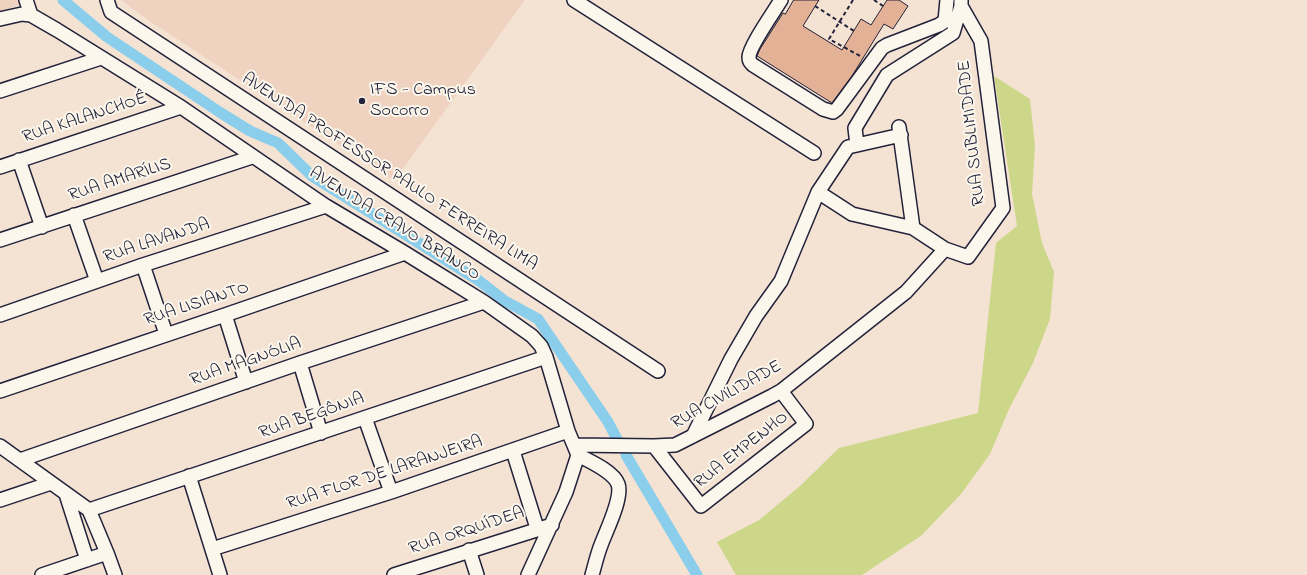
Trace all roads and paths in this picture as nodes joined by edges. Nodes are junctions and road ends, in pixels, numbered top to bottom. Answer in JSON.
{"nodes":[{"id":1,"x":26,"y":0,"type":"edge"},
{"id":2,"x":107,"y":0,"type":"edge"},
{"id":3,"x":574,"y":0,"type":"edge"},
{"id":4,"x":781,"y":0,"type":"edge"},
{"id":5,"x":853,"y":0,"type":"edge"},
{"id":6,"x":874,"y":0,"type":"edge"},
{"id":7,"x":947,"y":0,"type":"edge"},
{"id":8,"x":961,"y":3,"type":"edge"},
{"id":9,"x":815,"y":6,"type":"dead end"},
{"id":10,"x":883,"y":6,"type":"dead end"},
{"id":11,"x":31,"y":15,"type":"junction"},
{"id":12,"x":0,"y":19,"type":"edge"},
{"id":13,"x":840,"y":22,"type":"junction"},
{"id":14,"x":854,"y":31,"type":"dead end"},
{"id":15,"x":101,"y":58,"type":"junction"},
{"id":16,"x":860,"y":62,"type":"dead end"},
{"id":17,"x":0,"y":91,"type":"edge"},
{"id":18,"x":181,"y":107,"type":"junction"},
{"id":19,"x":857,"y":145,"type":"junction"},
{"id":20,"x":814,"y":153,"type":"dead end"},
{"id":21,"x":252,"y":157,"type":"junction"},
{"id":22,"x":19,"y":160,"type":"junction"},
{"id":23,"x":0,"y":166,"type":"edge"},
{"id":24,"x":818,"y":192,"type":"junction"},
{"id":25,"x":326,"y":206,"type":"junction"},
{"id":26,"x":74,"y":215,"type":"junction"},
{"id":27,"x":42,"y":226,"type":"junction"},
{"id":28,"x":913,"y":228,"type":"junction"},
{"id":29,"x":0,"y":240,"type":"edge"},
{"id":30,"x":945,"y":249,"type":"junction"},
{"id":31,"x":405,"y":252,"type":"junction"},
{"id":32,"x":143,"y":265,"type":"junction"},
{"id":33,"x":97,"y":281,"type":"junction"},
{"id":34,"x":484,"y":302,"type":"junction"},
{"id":35,"x":0,"y":315,"type":"edge"},
{"id":36,"x":225,"y":315,"type":"junction"},
{"id":37,"x":166,"y":334,"type":"junction"},
{"id":38,"x":546,"y":357,"type":"junction"},
{"id":39,"x":300,"y":363,"type":"junction"},
{"id":40,"x":658,"y":371,"type":"dead end"},
{"id":41,"x":246,"y":382,"type":"junction"},
{"id":42,"x":0,"y":391,"type":"edge"},
{"id":43,"x":781,"y":391,"type":"junction"},
{"id":44,"x":365,"y":418,"type":"junction"},
{"id":45,"x":568,"y":431,"type":"junction"},
{"id":46,"x":321,"y":434,"type":"junction"},
{"id":47,"x":693,"y":436,"type":"junction"},
{"id":48,"x":0,"y":446,"type":"edge"},
{"id":49,"x":654,"y":446,"type":"junction"},
{"id":50,"x":576,"y":450,"type":"junction"},
{"id":51,"x":513,"y":451,"type":"junction"},
{"id":52,"x":20,"y":460,"type":"junction"},
{"id":53,"x":189,"y":476,"type":"junction"},
{"id":54,"x":51,"y":483,"type":"junction"},
{"id":55,"x":390,"y":492,"type":"junction"},
{"id":56,"x":66,"y":494,"type":"junction"},
{"id":57,"x":0,"y":500,"type":"edge"},
{"id":58,"x":89,"y":510,"type":"junction"},
{"id":59,"x":552,"y":525,"type":"junction"},
{"id":60,"x":538,"y":528,"type":"junction"},
{"id":61,"x":212,"y":549,"type":"junction"},
{"id":62,"x":469,"y":550,"type":"junction"},
{"id":63,"x":107,"y":553,"type":"junction"},
{"id":64,"x":87,"y":560,"type":"junction"},
{"id":65,"x":42,"y":575,"type":"edge"},
{"id":66,"x":115,"y":575,"type":"edge"},
{"id":67,"x":220,"y":575,"type":"edge"},
{"id":68,"x":394,"y":575,"type":"edge"},
{"id":69,"x":477,"y":575,"type":"edge"},
{"id":70,"x":528,"y":575,"type":"edge"},
{"id":71,"x":592,"y":575,"type":"edge"}],
"edges":[{"from":1,"to":11,"type":"street"},
{"from":2,"to":40,"type":"street","name":"AVENIDA PROFESSOR PAULO FERREIRA LIMA"},
{"from":3,"to":20,"type":"street"},
{"from":4,"to":7,"type":"street"},
{"from":5,"to":13,"type":"path"},
{"from":6,"to":10,"type":"path"},
{"from":8,"to":19,"type":"street"},
{"from":8,"to":30,"type":"street","name":"RUA SUBLIMIDADE"},
{"from":9,"to":13,"type":"path"},
{"from":11,"to":12,"type":"street"},
{"from":11,"to":15,"type":"street","name":"AVENIDA CRAVO BRANCO"},
{"from":13,"to":14,"type":"path"},
{"from":13,"to":16,"type":"path"},
{"from":15,"to":17,"type":"street"},
{"from":15,"to":18,"type":"street","name":"AVENIDA CRAVO BRANCO"},
{"from":18,"to":21,"type":"street","name":"AVENIDA CRAVO BRANCO"},
{"from":18,"to":22,"type":"street","name":"RUA KALANCHOÊ"},
{"from":19,"to":24,"type":"street"},
{"from":19,"to":28,"type":"street"},
{"from":21,"to":25,"type":"street","name":"AVENIDA CRAVO BRANCO"},
{"from":21,"to":26,"type":"street","name":"RUA AMARÍLIS"},
{"from":22,"to":23,"type":"street","name":"RUA KALANCHOÊ"},
{"from":22,"to":27,"type":"street"},
{"from":24,"to":28,"type":"street"},
{"from":24,"to":47,"type":"street"},
{"from":25,"to":31,"type":"street","name":"AVENIDA CRAVO BRANCO"},
{"from":25,"to":32,"type":"street","name":"RUA LAVANDA"},
{"from":26,"to":27,"type":"street","name":"RUA AMARÍLIS"},
{"from":26,"to":33,"type":"street"},
{"from":27,"to":29,"type":"street","name":"RUA AMARÍLIS"},
{"from":28,"to":30,"type":"street"},
{"from":30,"to":43,"type":"street","name":"RUA CIVILIDADE"},
{"from":31,"to":34,"type":"street","name":"AVENIDA CRAVO BRANCO"},
{"from":31,"to":36,"type":"street","name":"RUA LISIANTO"},
{"from":32,"to":33,"type":"street","name":"RUA LAVANDA"},
{"from":32,"to":37,"type":"street"},
{"from":33,"to":35,"type":"street","name":"RUA LAVANDA"},
{"from":34,"to":38,"type":"street","name":"AVENIDA CRAVO BRANCO"},
{"from":34,"to":39,"type":"street","name":"RUA MAGNÓLIA"},
{"from":36,"to":37,"type":"street","name":"RUA LISIANTO"},
{"from":36,"to":41,"type":"street"},
{"from":37,"to":42,"type":"street","name":"RUA LISIANTO"},
{"from":38,"to":44,"type":"street","name":"RUA BEGÔNIA"},
{"from":38,"to":45,"type":"street","name":"AVENIDA CRAVO BRANCO"},
{"from":39,"to":41,"type":"street","name":"RUA MAGNÓLIA"},
{"from":39,"to":46,"type":"street"},
{"from":41,"to":52,"type":"street","name":"RUA MAGNÓLIA"},
{"from":43,"to":47,"type":"street","name":"RUA CIVILIDADE"},
{"from":43,"to":49,"type":"street","name":"RUA EMPENHO"},
{"from":44,"to":46,"type":"street","name":"RUA BEGÔNIA"},
{"from":44,"to":55,"type":"street"},
{"from":45,"to":50,"type":"street","name":"AVENIDA CRAVO BRANCO"},
{"from":45,"to":51,"type":"street","name":"RUA FLOR DE LARANJEIRA"},
{"from":46,"to":53,"type":"street","name":"RUA BEGÔNIA"},
{"from":47,"to":49,"type":"street","name":"RUA CIVILIDADE"},
{"from":48,"to":52,"type":"street"},
{"from":49,"to":50,"type":"street","name":"RUA CIVILIDADE"},
{"from":50,"to":59,"type":"street"},
{"from":50,"to":71,"type":"street"},
{"from":51,"to":55,"type":"street","name":"RUA FLOR DE LARANJEIRA"},
{"from":51,"to":60,"type":"street"},
{"from":52,"to":54,"type":"street"},
{"from":53,"to":58,"type":"street","name":"RUA BEGÔNIA"},
{"from":53,"to":61,"type":"street"},
{"from":54,"to":56,"type":"street"},
{"from":54,"to":57,"type":"street"},
{"from":55,"to":61,"type":"street","name":"RUA FLOR DE LARANJEIRA"},
{"from":56,"to":58,"type":"street"},
{"from":56,"to":64,"type":"street"},
{"from":58,"to":63,"type":"street"},
{"from":59,"to":60,"type":"street","name":"RUA ORQUÍDEA"},
{"from":59,"to":70,"type":"street"},
{"from":60,"to":62,"type":"street","name":"RUA ORQUÍDEA"},
{"from":61,"to":67,"type":"street"},
{"from":62,"to":68,"type":"street","name":"RUA ORQUÍDEA"},
{"from":62,"to":69,"type":"street"},
{"from":63,"to":64,"type":"street"},
{"from":63,"to":66,"type":"street"},
{"from":64,"to":65,"type":"street"}]}
